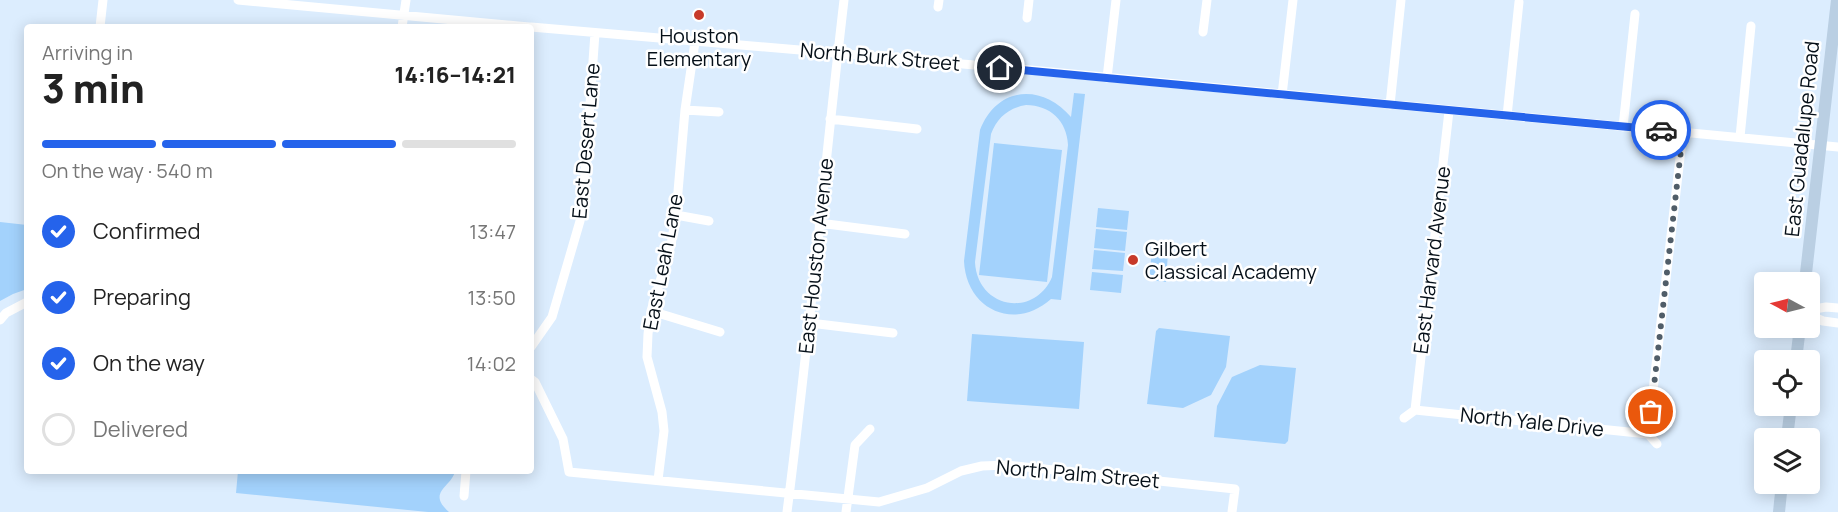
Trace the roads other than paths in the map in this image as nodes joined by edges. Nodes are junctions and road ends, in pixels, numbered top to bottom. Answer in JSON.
{"nodes":[{"id":1,"x":103,"y":0,"type":"edge"},
{"id":2,"x":238,"y":0,"type":"edge"},
{"id":3,"x":406,"y":0,"type":"edge"},
{"id":4,"x":844,"y":0,"type":"edge"},
{"id":5,"x":1029,"y":0,"type":"edge"},
{"id":6,"x":1116,"y":0,"type":"edge"},
{"id":7,"x":1207,"y":0,"type":"edge"},
{"id":8,"x":1293,"y":0,"type":"edge"},
{"id":9,"x":1401,"y":0,"type":"edge"},
{"id":10,"x":1837,"y":0,"type":"edge"},
{"id":11,"x":1519,"y":2,"type":"dead end"},
{"id":12,"x":1635,"y":14,"type":"dead end"},
{"id":13,"x":403,"y":15,"type":"junction"},
{"id":14,"x":1026,"y":18,"type":"dead end"},
{"id":15,"x":100,"y":24,"type":"edge"},
{"id":16,"x":402,"y":24,"type":"edge"},
{"id":17,"x":482,"y":24,"type":"edge"},
{"id":18,"x":1751,"y":26,"type":"dead end"},
{"id":19,"x":534,"y":27,"type":"edge"},
{"id":20,"x":1203,"y":32,"type":"dead end"},
{"id":21,"x":595,"y":33,"type":"junction"},
{"id":22,"x":695,"y":42,"type":"junction"},
{"id":23,"x":838,"y":54,"type":"junction"},
{"id":24,"x":1107,"y":78,"type":"junction"},
{"id":25,"x":1282,"y":95,"type":"junction"},
{"id":26,"x":1390,"y":105,"type":"junction"},
{"id":27,"x":685,"y":110,"type":"junction"},
{"id":28,"x":1449,"y":111,"type":"junction"},
{"id":29,"x":719,"y":112,"type":"dead end"},
{"id":30,"x":1507,"y":116,"type":"junction"},
{"id":31,"x":830,"y":120,"type":"junction"},
{"id":32,"x":1623,"y":127,"type":"junction"},
{"id":33,"x":917,"y":129,"type":"dead end"},
{"id":34,"x":1683,"y":132,"type":"junction"},
{"id":35,"x":1740,"y":137,"type":"junction"},
{"id":36,"x":1820,"y":145,"type":"junction"},
{"id":37,"x":1838,"y":147,"type":"edge"},
{"id":38,"x":676,"y":215,"type":"junction"},
{"id":39,"x":709,"y":221,"type":"dead end"},
{"id":40,"x":819,"y":223,"type":"junction"},
{"id":41,"x":905,"y":234,"type":"dead end"},
{"id":42,"x":1806,"y":272,"type":"edge"},
{"id":43,"x":24,"y":304,"type":"edge"},
{"id":44,"x":1820,"y":309,"type":"edge"},
{"id":45,"x":1838,"y":309,"type":"edge"},
{"id":46,"x":651,"y":311,"type":"junction"},
{"id":47,"x":1820,"y":319,"type":"edge"},
{"id":48,"x":0,"y":320,"type":"edge"},
{"id":49,"x":810,"y":323,"type":"junction"},
{"id":50,"x":1838,"y":323,"type":"edge"},
{"id":51,"x":720,"y":332,"type":"dead end"},
{"id":52,"x":893,"y":333,"type":"dead end"},
{"id":53,"x":534,"y":343,"type":"edge"},
{"id":54,"x":534,"y":381,"type":"edge"},
{"id":55,"x":1415,"y":410,"type":"junction"},
{"id":56,"x":1404,"y":418,"type":"dead end"},
{"id":57,"x":870,"y":429,"type":"dead end"},
{"id":58,"x":1648,"y":434,"type":"junction"},
{"id":59,"x":1657,"y":444,"type":"dead end"},
{"id":60,"x":466,"y":474,"type":"edge"},
{"id":61,"x":658,"y":480,"type":"junction"},
{"id":62,"x":789,"y":494,"type":"junction"},
{"id":63,"x":1781,"y":494,"type":"edge"},
{"id":64,"x":464,"y":495,"type":"dead end"},
{"id":65,"x":847,"y":499,"type":"junction"},
{"id":66,"x":787,"y":512,"type":"edge"},
{"id":67,"x":846,"y":512,"type":"edge"},
{"id":68,"x":1232,"y":512,"type":"edge"},
{"id":69,"x":1779,"y":512,"type":"edge"}],
"edges":[{"from":1,"to":15,"type":"street"},
{"from":2,"to":13,"type":"street","name":"North Burk Street"},
{"from":3,"to":13,"type":"street"},
{"from":4,"to":23,"type":"street","name":"East Houston Avenue"},
{"from":5,"to":14,"type":"street"},
{"from":6,"to":24,"type":"street"},
{"from":7,"to":20,"type":"street"},
{"from":8,"to":25,"type":"street"},
{"from":9,"to":26,"type":"street"},
{"from":10,"to":36,"type":"main road","name":"East Guadalupe Road"},
{"from":11,"to":30,"type":"street"},
{"from":12,"to":32,"type":"street"},
{"from":13,"to":16,"type":"street"},
{"from":13,"to":17,"type":"street","name":"North Burk Street"},
{"from":18,"to":35,"type":"street"},
{"from":19,"to":21,"type":"street","name":"North Burk Street"},
{"from":21,"to":22,"type":"street","name":"North Burk Street"},
{"from":21,"to":53,"type":"street","name":"East Desert Lane"},
{"from":22,"to":23,"type":"street","name":"North Burk Street"},
{"from":22,"to":27,"type":"street","name":"East Leah Lane"},
{"from":23,"to":24,"type":"street","name":"North Burk Street"},
{"from":23,"to":31,"type":"street","name":"East Houston Avenue"},
{"from":24,"to":25,"type":"street","name":"North Burk Street"},
{"from":25,"to":26,"type":"street","name":"North Burk Street"},
{"from":26,"to":28,"type":"street","name":"North Burk Street"},
{"from":27,"to":29,"type":"street"},
{"from":27,"to":38,"type":"street","name":"East Leah Lane"},
{"from":28,"to":30,"type":"street","name":"North Burk Street"},
{"from":28,"to":55,"type":"street","name":"East Harvard Avenue"},
{"from":30,"to":32,"type":"street","name":"North Burk Street"},
{"from":31,"to":33,"type":"street"},
{"from":31,"to":40,"type":"street","name":"East Houston Avenue"},
{"from":32,"to":34,"type":"street","name":"North Burk Street"},
{"from":34,"to":35,"type":"street","name":"North Burk Street"},
{"from":34,"to":58,"type":"street"},
{"from":35,"to":36,"type":"street","name":"North Burk Street"},
{"from":36,"to":37,"type":"street","name":"North Burk Street"},
{"from":36,"to":42,"type":"main road","name":"East Guadalupe Road"},
{"from":38,"to":39,"type":"street"},
{"from":38,"to":46,"type":"street","name":"East Leah Lane"},
{"from":40,"to":41,"type":"street"},
{"from":40,"to":49,"type":"street","name":"East Houston Avenue"},
{"from":43,"to":48,"type":"street"},
{"from":44,"to":45,"type":"street"},
{"from":46,"to":51,"type":"street"},
{"from":46,"to":61,"type":"street","name":"East Leah Lane"},
{"from":47,"to":50,"type":"street"},
{"from":49,"to":52,"type":"street"},
{"from":49,"to":62,"type":"street","name":"East Houston Avenue"},
{"from":54,"to":61,"type":"street","name":"North Palm Street"},
{"from":55,"to":56,"type":"street"},
{"from":55,"to":58,"type":"street","name":"North Yale Drive"},
{"from":57,"to":65,"type":"street"},
{"from":58,"to":59,"type":"street"},
{"from":60,"to":64,"type":"street"},
{"from":61,"to":62,"type":"street","name":"North Palm Street"},
{"from":62,"to":65,"type":"street","name":"North Palm Street"},
{"from":62,"to":66,"type":"street","name":"East Houston Avenue"},
{"from":63,"to":69,"type":"main road"},
{"from":65,"to":67,"type":"street"},
{"from":65,"to":68,"type":"street","name":"North Palm Street"}]}
